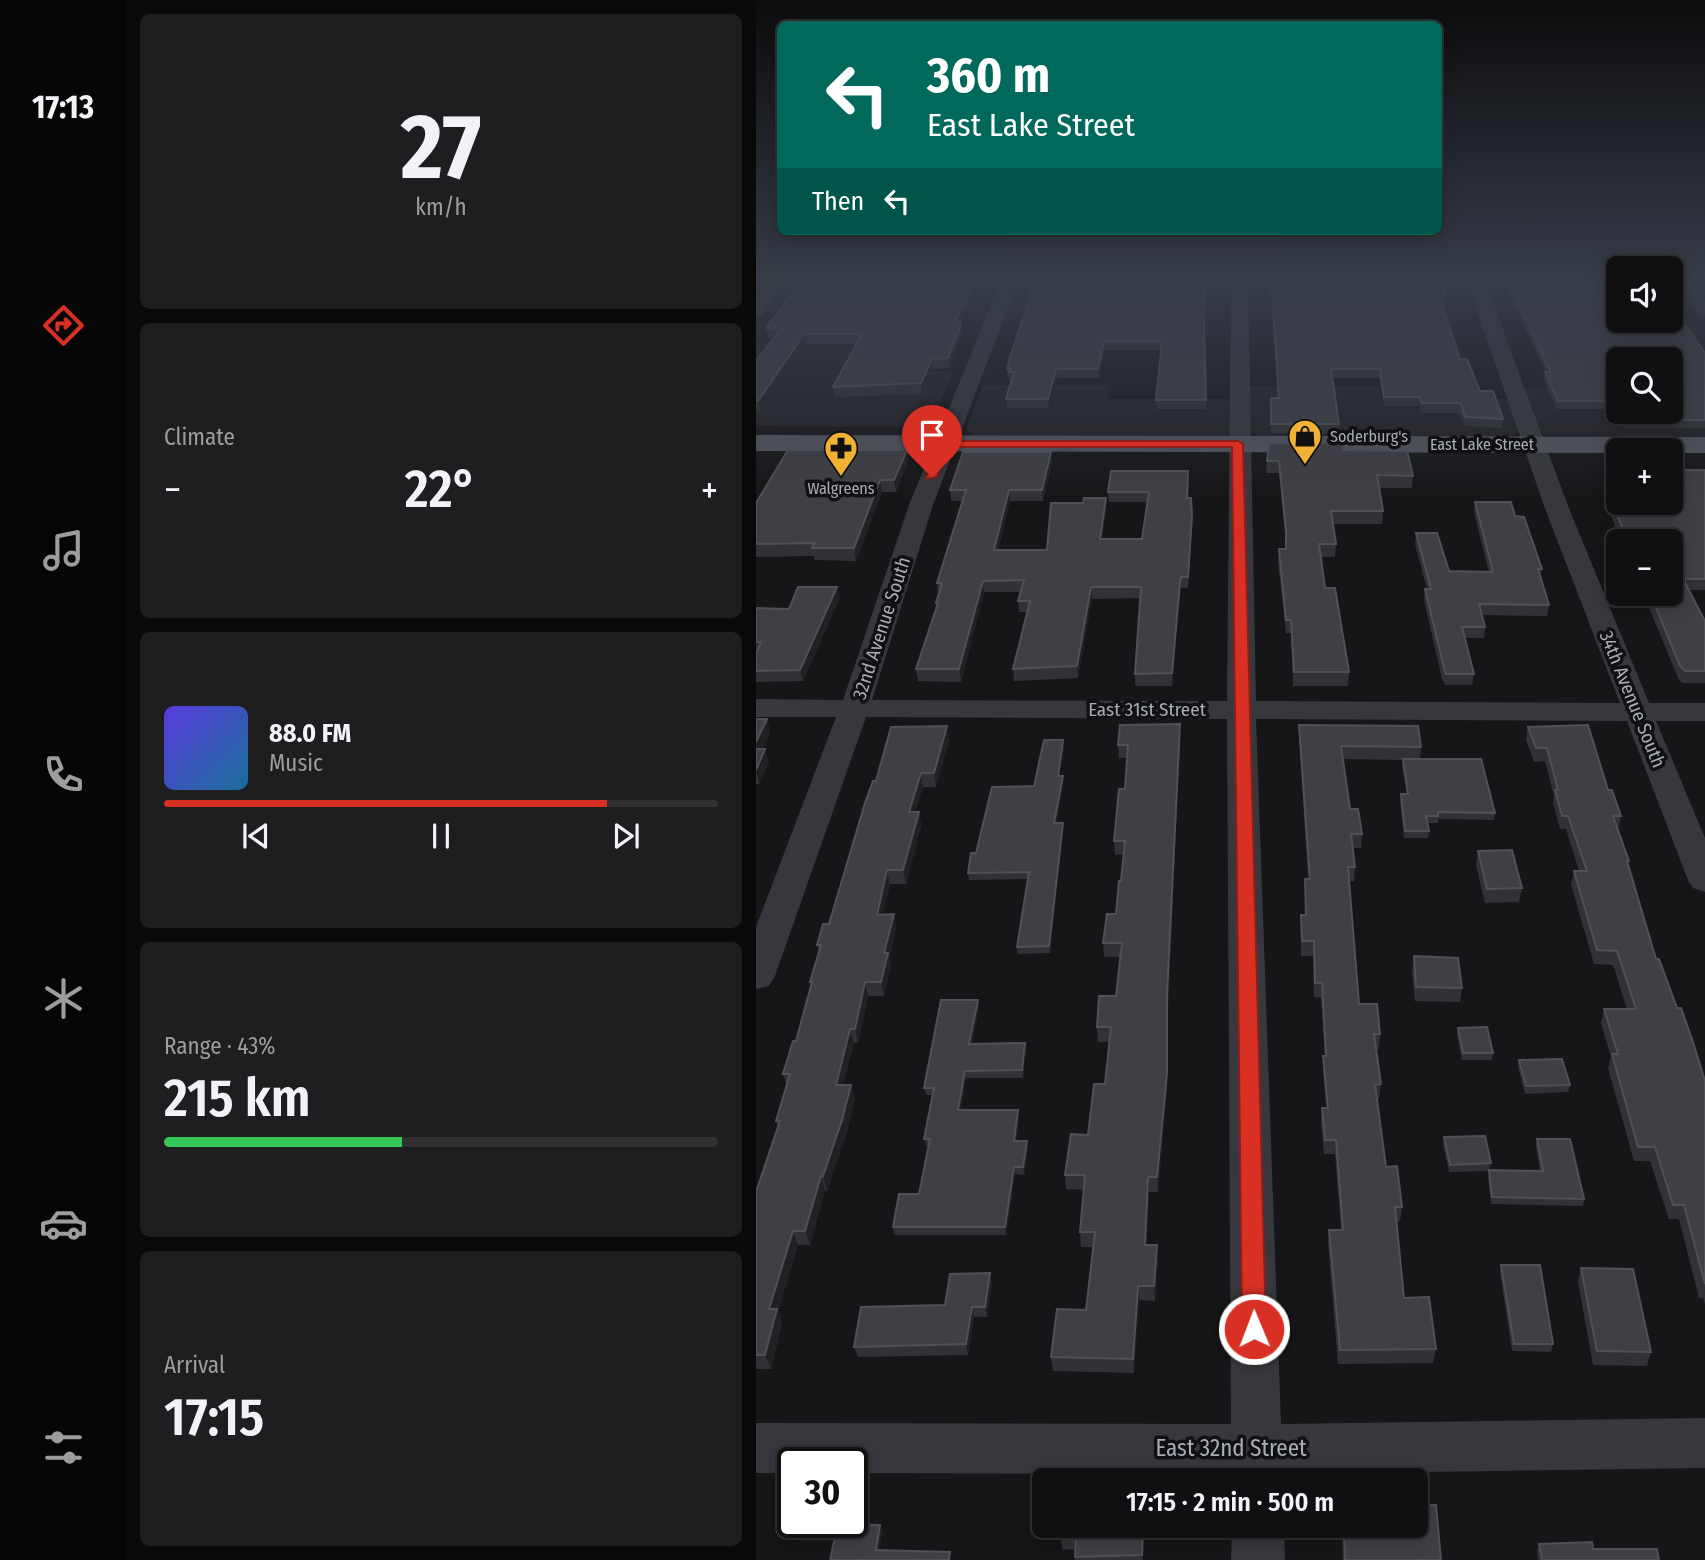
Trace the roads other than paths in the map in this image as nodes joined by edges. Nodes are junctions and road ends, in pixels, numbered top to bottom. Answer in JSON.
{"nodes":[{"id":1,"x":980,"y":354,"type":"edge"},
{"id":2,"x":1239,"y":354,"type":"edge"},
{"id":3,"x":1500,"y":354,"type":"edge"},
{"id":4,"x":756,"y":443,"type":"edge"},
{"id":5,"x":944,"y":444,"type":"junction"},
{"id":6,"x":1238,"y":444,"type":"junction"},
{"id":7,"x":1535,"y":444,"type":"junction"},
{"id":8,"x":1705,"y":445,"type":"edge"},
{"id":9,"x":756,"y":708,"type":"edge"},
{"id":10,"x":854,"y":709,"type":"junction"},
{"id":11,"x":1241,"y":710,"type":"junction"},
{"id":12,"x":1638,"y":712,"type":"junction"},
{"id":13,"x":1705,"y":712,"type":"edge"},
{"id":14,"x":1705,"y":880,"type":"edge"},
{"id":15,"x":756,"y":976,"type":"edge"},
{"id":16,"x":1705,"y":1443,"type":"edge"},
{"id":17,"x":756,"y":1448,"type":"edge"},
{"id":18,"x":1257,"y":1465,"type":"edge"},
{"id":19,"x":1258,"y":1538,"type":"edge"},
{"id":20,"x":1258,"y":1560,"type":"edge"}],
"edges":[{"from":1,"to":5,"type":"street","name":"32nd Avenue South"},
{"from":2,"to":6,"type":"street"},
{"from":3,"to":7,"type":"street","name":"34th Avenue South"},
{"from":4,"to":5,"type":"main road","name":"East Lake Street"},
{"from":5,"to":6,"type":"main road","name":"East Lake Street"},
{"from":5,"to":10,"type":"street","name":"32nd Avenue South"},
{"from":6,"to":7,"type":"main road","name":"East Lake Street"},
{"from":6,"to":11,"type":"street"},
{"from":7,"to":8,"type":"main road","name":"East Lake Street"},
{"from":7,"to":12,"type":"street","name":"34th Avenue South"},
{"from":9,"to":10,"type":"street","name":"East 31st Street"},
{"from":10,"to":11,"type":"street","name":"East 31st Street"},
{"from":10,"to":15,"type":"street","name":"32nd Avenue South"},
{"from":11,"to":12,"type":"street","name":"East 31st Street"},
{"from":11,"to":18,"type":"street"},
{"from":12,"to":13,"type":"street","name":"East 31st Street"},
{"from":12,"to":14,"type":"street","name":"34th Avenue South"},
{"from":16,"to":18,"type":"street","name":"East 32nd Street"},
{"from":17,"to":18,"type":"street","name":"East 32nd Street"},
{"from":19,"to":20,"type":"street"}]}
